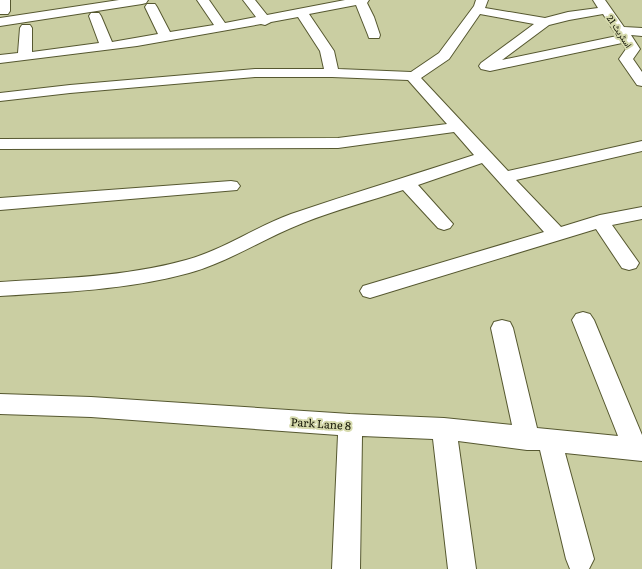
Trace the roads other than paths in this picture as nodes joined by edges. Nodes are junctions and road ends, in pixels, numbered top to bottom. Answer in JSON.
{"nodes":[{"id":1,"x":203,"y":0,"type":"edge"},
{"id":2,"x":248,"y":0,"type":"edge"},
{"id":3,"x":361,"y":0,"type":"edge"},
{"id":4,"x":147,"y":3,"type":"edge"},
{"id":5,"x":480,"y":5,"type":"edge"},
{"id":6,"x":602,"y":5,"type":"edge"},
{"id":7,"x":3,"y":11,"type":"edge"},
{"id":8,"x":302,"y":13,"type":"junction"},
{"id":9,"x":96,"y":16,"type":"dead end"},
{"id":10,"x":265,"y":20,"type":"junction"},
{"id":11,"x":545,"y":22,"type":"junction"},
{"id":12,"x":26,"y":28,"type":"dead end"},
{"id":13,"x":222,"y":28,"type":"junction"},
{"id":14,"x":642,"y":32,"type":"edge"},
{"id":15,"x":623,"y":34,"type":"junction"},
{"id":16,"x":374,"y":35,"type":"dead end"},
{"id":17,"x":166,"y":37,"type":"junction"},
{"id":18,"x":107,"y":46,"type":"junction"},
{"id":19,"x":25,"y":57,"type":"junction"},
{"id":20,"x":0,"y":60,"type":"edge"},
{"id":21,"x":332,"y":73,"type":"junction"},
{"id":22,"x":640,"y":75,"type":"edge"},
{"id":23,"x":413,"y":77,"type":"junction"},
{"id":24,"x":0,"y":97,"type":"edge"},
{"id":25,"x":459,"y":127,"type":"junction"},
{"id":26,"x":0,"y":144,"type":"edge"},
{"id":27,"x":642,"y":146,"type":"edge"},
{"id":28,"x":485,"y":157,"type":"junction"},
{"id":29,"x":504,"y":177,"type":"junction"},
{"id":30,"x":406,"y":182,"type":"junction"},
{"id":31,"x":231,"y":186,"type":"dead end"},
{"id":32,"x":0,"y":204,"type":"edge"},
{"id":33,"x":642,"y":213,"type":"edge"},
{"id":34,"x":600,"y":221,"type":"junction"},
{"id":35,"x":444,"y":224,"type":"dead end"},
{"id":36,"x":556,"y":233,"type":"junction"},
{"id":37,"x":630,"y":263,"type":"dead end"},
{"id":38,"x":0,"y":289,"type":"edge"},
{"id":39,"x":370,"y":292,"type":"dead end"},
{"id":40,"x":583,"y":320,"type":"dead end"},
{"id":41,"x":502,"y":328,"type":"dead end"},
{"id":42,"x":0,"y":404,"type":"edge"},
{"id":43,"x":350,"y":424,"type":"junction"},
{"id":44,"x":444,"y":429,"type":"junction"},
{"id":45,"x":539,"y":440,"type":"junction"},
{"id":46,"x":639,"y":450,"type":"edge"},
{"id":47,"x":580,"y":559,"type":"dead end"},
{"id":48,"x":346,"y":569,"type":"edge"},
{"id":49,"x":462,"y":569,"type":"edge"}],
"edges":[{"from":1,"to":13,"type":"street"},
{"from":2,"to":10,"type":"street"},
{"from":3,"to":8,"type":"street"},
{"from":3,"to":16,"type":"street"},
{"from":4,"to":7,"type":"street"},
{"from":4,"to":17,"type":"street"},
{"from":5,"to":11,"type":"street"},
{"from":5,"to":23,"type":"street"},
{"from":6,"to":11,"type":"street"},
{"from":6,"to":15,"type":"street","name":"اسٹریٹ 21"},
{"from":8,"to":10,"type":"street"},
{"from":8,"to":21,"type":"street"},
{"from":9,"to":18,"type":"street"},
{"from":10,"to":13,"type":"street"},
{"from":11,"to":15,"type":"street"},
{"from":12,"to":19,"type":"street"},
{"from":13,"to":17,"type":"street"},
{"from":14,"to":15,"type":"street"},
{"from":15,"to":22,"type":"street","name":"اسٹریٹ 21"},
{"from":17,"to":18,"type":"street"},
{"from":18,"to":19,"type":"street"},
{"from":19,"to":20,"type":"street"},
{"from":21,"to":23,"type":"street"},
{"from":21,"to":24,"type":"street"},
{"from":23,"to":25,"type":"street"},
{"from":25,"to":26,"type":"street"},
{"from":25,"to":28,"type":"street"},
{"from":27,"to":29,"type":"street"},
{"from":28,"to":29,"type":"street"},
{"from":28,"to":30,"type":"street"},
{"from":29,"to":36,"type":"street"},
{"from":30,"to":35,"type":"street"},
{"from":30,"to":38,"type":"street"},
{"from":31,"to":32,"type":"street"},
{"from":33,"to":34,"type":"street"},
{"from":34,"to":36,"type":"street"},
{"from":34,"to":37,"type":"street"},
{"from":36,"to":39,"type":"street"},
{"from":40,"to":46,"type":"street"},
{"from":41,"to":45,"type":"street"},
{"from":42,"to":43,"type":"street","name":"Park Lane 8"},
{"from":43,"to":44,"type":"street","name":"Park Lane 8"},
{"from":43,"to":48,"type":"street"},
{"from":44,"to":45,"type":"street","name":"Park Lane 8"},
{"from":44,"to":49,"type":"street"},
{"from":45,"to":46,"type":"street","name":"Park Lane 8"},
{"from":45,"to":47,"type":"street"}]}
